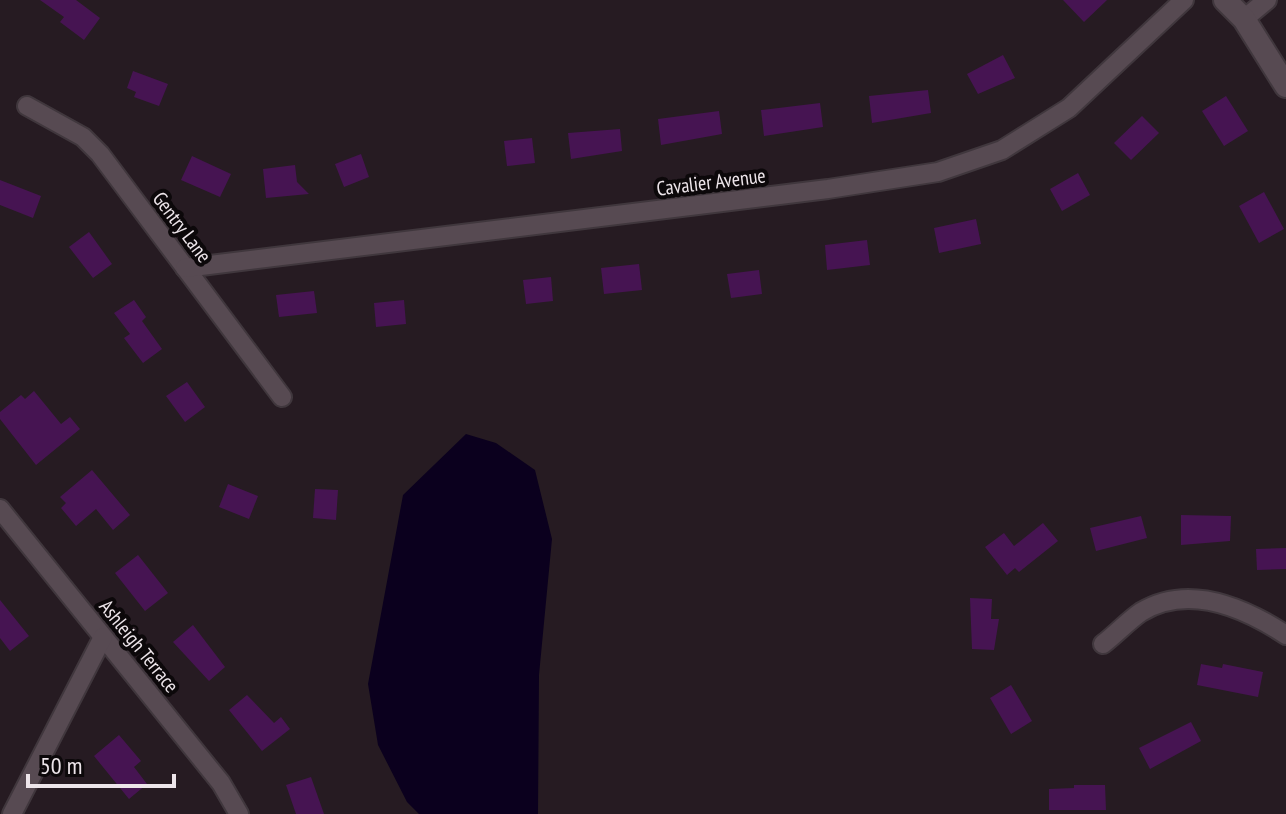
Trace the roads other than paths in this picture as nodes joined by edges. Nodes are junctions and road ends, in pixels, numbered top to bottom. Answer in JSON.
{"nodes":[{"id":1,"x":1184,"y":0,"type":"edge"},
{"id":2,"x":1225,"y":0,"type":"edge"},
{"id":3,"x":1267,"y":0,"type":"edge"},
{"id":4,"x":1244,"y":19,"type":"junction"},
{"id":5,"x":1286,"y":86,"type":"edge"},
{"id":6,"x":27,"y":106,"type":"dead end"},
{"id":7,"x":185,"y":268,"type":"junction"},
{"id":8,"x":282,"y":397,"type":"dead end"},
{"id":9,"x":0,"y":509,"type":"edge"},
{"id":10,"x":1286,"y":635,"type":"edge"},
{"id":11,"x":103,"y":637,"type":"junction"},
{"id":12,"x":1103,"y":644,"type":"dead end"},
{"id":13,"x":12,"y":814,"type":"edge"},
{"id":14,"x":239,"y":814,"type":"edge"}],
"edges":[{"from":1,"to":7,"type":"street","name":"Cavalier Avenue"},
{"from":2,"to":4,"type":"street"},
{"from":3,"to":4,"type":"street"},
{"from":4,"to":5,"type":"street"},
{"from":6,"to":7,"type":"street","name":"Gentry Lane"},
{"from":7,"to":8,"type":"street","name":"Gentry Lane"},
{"from":9,"to":11,"type":"street","name":"Ashleigh Terrace"},
{"from":10,"to":12,"type":"street"},
{"from":11,"to":13,"type":"street"},
{"from":11,"to":14,"type":"street","name":"Ashleigh Terrace"}]}
